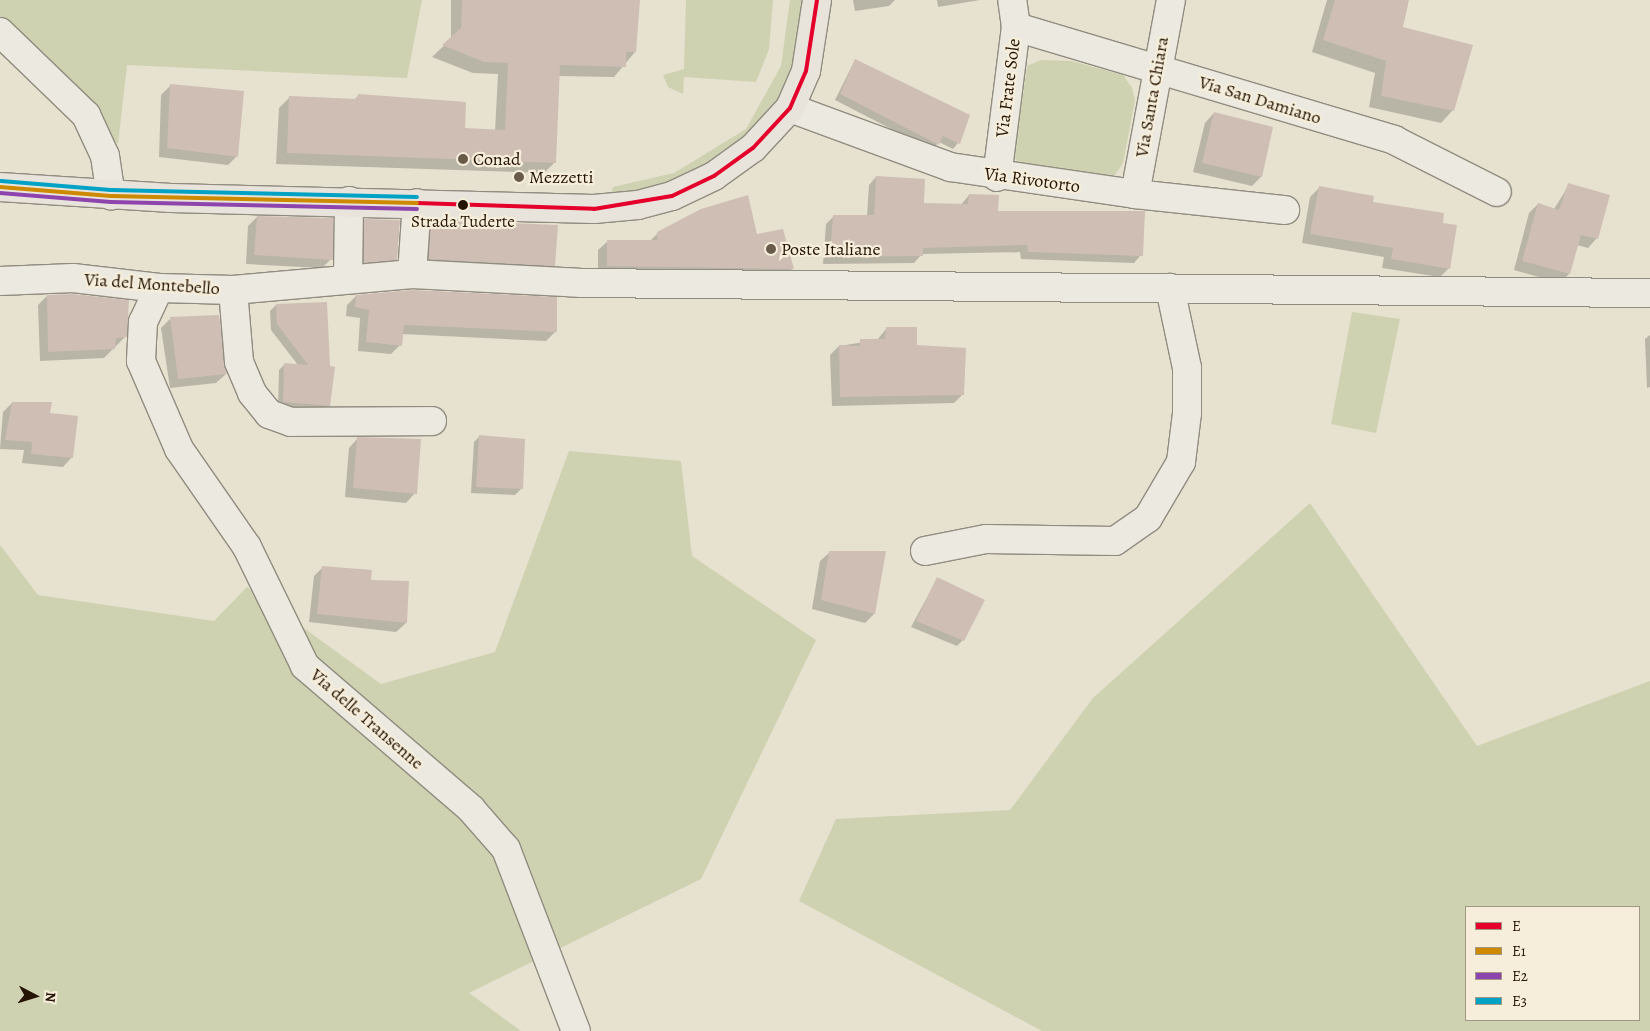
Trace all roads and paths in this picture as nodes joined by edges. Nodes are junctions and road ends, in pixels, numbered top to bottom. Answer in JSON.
{"nodes":[{"id":1,"x":817,"y":0,"type":"edge"},
{"id":2,"x":1012,"y":0,"type":"edge"},
{"id":3,"x":1171,"y":0,"type":"edge"},
{"id":4,"x":1016,"y":27,"type":"junction"},
{"id":5,"x":0,"y":32,"type":"edge"},
{"id":6,"x":1156,"y":69,"type":"junction"},
{"id":7,"x":790,"y":108,"type":"junction"},
{"id":8,"x":997,"y":176,"type":"junction"},
{"id":9,"x":0,"y":187,"type":"edge"},
{"id":10,"x":1498,"y":192,"type":"dead end"},
{"id":11,"x":1135,"y":194,"type":"junction"},
{"id":12,"x":111,"y":196,"type":"junction"},
{"id":13,"x":349,"y":201,"type":"junction"},
{"id":14,"x":416,"y":203,"type":"junction"},
{"id":15,"x":1285,"y":210,"type":"dead end"},
{"id":16,"x":412,"y":274,"type":"junction"},
{"id":17,"x":348,"y":277,"type":"junction"},
{"id":18,"x":0,"y":281,"type":"edge"},
{"id":19,"x":159,"y":288,"type":"junction"},
{"id":20,"x":1170,"y":288,"type":"junction"},
{"id":21,"x":234,"y":290,"type":"junction"},
{"id":22,"x":1650,"y":293,"type":"edge"},
{"id":23,"x":432,"y":421,"type":"dead end"},
{"id":24,"x":925,"y":551,"type":"dead end"},
{"id":25,"x":576,"y":1031,"type":"edge"}],
"edges":[{"from":1,"to":7,"type":"main road"},
{"from":2,"to":4,"type":"street","name":"Via Frate Sole"},
{"from":3,"to":6,"type":"street","name":"Via Santa Chiara"},
{"from":4,"to":6,"type":"street","name":"Via San Damiano"},
{"from":4,"to":8,"type":"street","name":"Via Frate Sole"},
{"from":5,"to":12,"type":"street"},
{"from":6,"to":10,"type":"street","name":"Via San Damiano"},
{"from":6,"to":11,"type":"street","name":"Via Santa Chiara"},
{"from":7,"to":8,"type":"street","name":"Via Rivotorto"},
{"from":7,"to":14,"type":"main road"},
{"from":8,"to":11,"type":"street","name":"Via Rivotorto"},
{"from":9,"to":12,"type":"main road"},
{"from":11,"to":15,"type":"street","name":"Via Rivotorto"},
{"from":12,"to":13,"type":"main road"},
{"from":13,"to":14,"type":"main road"},
{"from":13,"to":17,"type":"street"},
{"from":14,"to":16,"type":"street"},
{"from":16,"to":17,"type":"street","name":"Via del Montebello"},
{"from":16,"to":20,"type":"street","name":"Via del Montebello"},
{"from":17,"to":21,"type":"street","name":"Via del Montebello"},
{"from":18,"to":19,"type":"street","name":"Via del Montebello"},
{"from":19,"to":21,"type":"street","name":"Via del Montebello"},
{"from":19,"to":25,"type":"street","name":"Via delle Transenne"},
{"from":20,"to":22,"type":"street","name":"Via del Montebello"},
{"from":20,"to":24,"type":"street"},
{"from":21,"to":23,"type":"street"}]}
